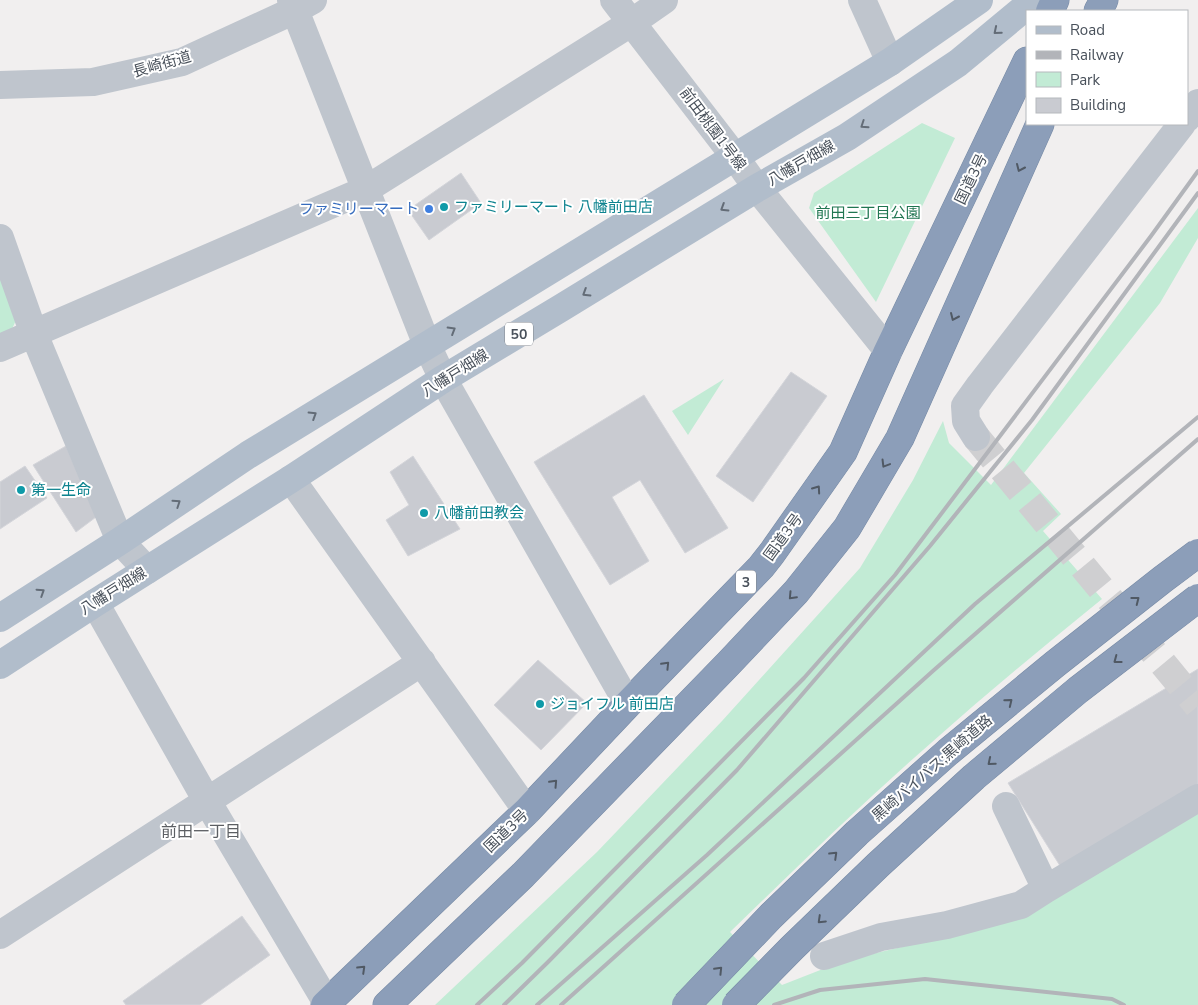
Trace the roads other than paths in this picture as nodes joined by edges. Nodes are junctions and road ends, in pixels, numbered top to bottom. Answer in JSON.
{"nodes":[{"id":1,"x":614,"y":0,"type":"edge"},
{"id":2,"x":664,"y":0,"type":"edge"},
{"id":3,"x":862,"y":0,"type":"edge"},
{"id":4,"x":979,"y":0,"type":"edge"},
{"id":5,"x":1034,"y":0,"type":"edge"},
{"id":6,"x":300,"y":3,"type":"edge"},
{"id":7,"x":631,"y":23,"type":"junction"},
{"id":8,"x":890,"y":62,"type":"junction"},
{"id":9,"x":1026,"y":63,"type":"edge"},
{"id":10,"x":0,"y":85,"type":"edge"},
{"id":11,"x":1198,"y":103,"type":"edge"},
{"id":12,"x":1188,"y":117,"type":"edge"},
{"id":13,"x":1040,"y":125,"type":"edge"},
{"id":14,"x":1181,"y":125,"type":"edge"},
{"id":15,"x":735,"y":157,"type":"junction"},
{"id":16,"x":757,"y":188,"type":"junction"},
{"id":17,"x":365,"y":190,"type":"junction"},
{"id":18,"x":0,"y":238,"type":"edge"},
{"id":19,"x":34,"y":334,"type":"junction"},
{"id":20,"x":427,"y":345,"type":"junction"},
{"id":21,"x":0,"y":348,"type":"edge"},
{"id":22,"x":888,"y":351,"type":"junction"},
{"id":23,"x":443,"y":379,"type":"junction"},
{"id":24,"x":976,"y":437,"type":"tunnel mouth"},
{"id":25,"x":291,"y":479,"type":"junction"},
{"id":26,"x":120,"y":540,"type":"junction"},
{"id":27,"x":1198,"y":553,"type":"edge"},
{"id":28,"x":147,"y":570,"type":"junction"},
{"id":29,"x":1198,"y":598,"type":"edge"},
{"id":30,"x":95,"y":603,"type":"junction"},
{"id":31,"x":0,"y":618,"type":"edge"},
{"id":32,"x":422,"y":662,"type":"junction"},
{"id":33,"x":0,"y":664,"type":"edge"},
{"id":34,"x":628,"y":704,"type":"junction"},
{"id":35,"x":1198,"y":798,"type":"edge"},
{"id":36,"x":207,"y":802,"type":"junction"},
{"id":37,"x":1006,"y":806,"type":"dead end"},
{"id":38,"x":527,"y":812,"type":"junction"},
{"id":39,"x":1046,"y":889,"type":"junction"},
{"id":40,"x":0,"y":935,"type":"edge"},
{"id":41,"x":824,"y":956,"type":"dead end"},
{"id":42,"x":326,"y":1004,"type":"edge"},
{"id":43,"x":387,"y":1005,"type":"edge"},
{"id":44,"x":686,"y":1005,"type":"edge"},
{"id":45,"x":736,"y":1005,"type":"edge"}],
"edges":[{"from":1,"to":7,"type":"street","name":"前田桃園1号線"},
{"from":2,"to":7,"type":"street"},
{"from":3,"to":8,"type":"street"},
{"from":4,"to":8,"type":"main road","number":"50"},
{"from":5,"to":16,"type":"main road","name":"八幡戸畑線","number":"50","one_way":true},
{"from":6,"to":10,"type":"street","name":"長崎街道"},
{"from":6,"to":17,"type":"street"},
{"from":7,"to":15,"type":"street","name":"前田桃園1号線"},
{"from":7,"to":17,"type":"street"},
{"from":8,"to":15,"type":"main road","number":"50"},
{"from":9,"to":22,"type":"highway","name":"国道3号","number":"3"},
{"from":11,"to":12,"type":"street"},
{"from":13,"to":43,"type":"highway","one_way":true},
{"from":14,"to":24,"type":"street"},
{"from":15,"to":16,"type":"street","name":"前田桃園1号線"},
{"from":20,"to":15,"type":"main road","number":"50","one_way":true},
{"from":16,"to":22,"type":"street","name":"前田桃園1号線"},
{"from":16,"to":23,"type":"main road","name":"八幡戸畑線","number":"50","one_way":true},
{"from":17,"to":19,"type":"street"},
{"from":17,"to":20,"type":"street"},
{"from":18,"to":19,"type":"street"},
{"from":19,"to":21,"type":"street"},
{"from":19,"to":26,"type":"street"},
{"from":20,"to":23,"type":"street"},
{"from":26,"to":20,"type":"main road","number":"50","one_way":true},
{"from":34,"to":22,"type":"highway","name":"国道3号","number":"3","one_way":true},
{"from":23,"to":25,"type":"main road","name":"八幡戸畑線","number":"50"},
{"from":23,"to":34,"type":"street"},
{"from":25,"to":28,"type":"main road","name":"八幡戸畑線","number":"50"},
{"from":25,"to":32,"type":"street"},
{"from":26,"to":28,"type":"street"},
{"from":31,"to":26,"type":"main road","number":"50","one_way":true},
{"from":44,"to":27,"type":"highway","name":"黒崎バイパス;黒崎道路","one_way":true,"bridge":true},
{"from":28,"to":30,"type":"main road","name":"八幡戸畑線","number":"50"},
{"from":29,"to":45,"type":"highway","one_way":true,"bridge":true},
{"from":30,"to":33,"type":"main road","name":"八幡戸畑線","number":"50"},
{"from":30,"to":36,"type":"street"},
{"from":32,"to":36,"type":"street"},
{"from":32,"to":38,"type":"street"},
{"from":38,"to":34,"type":"highway","name":"国道3号","number":"3","one_way":true},
{"from":35,"to":39,"type":"street"},
{"from":36,"to":40,"type":"street"},
{"from":36,"to":42,"type":"street"},
{"from":37,"to":39,"type":"street"},
{"from":42,"to":38,"type":"highway","name":"国道3号","number":"3","one_way":true},
{"from":39,"to":41,"type":"street"}]}
